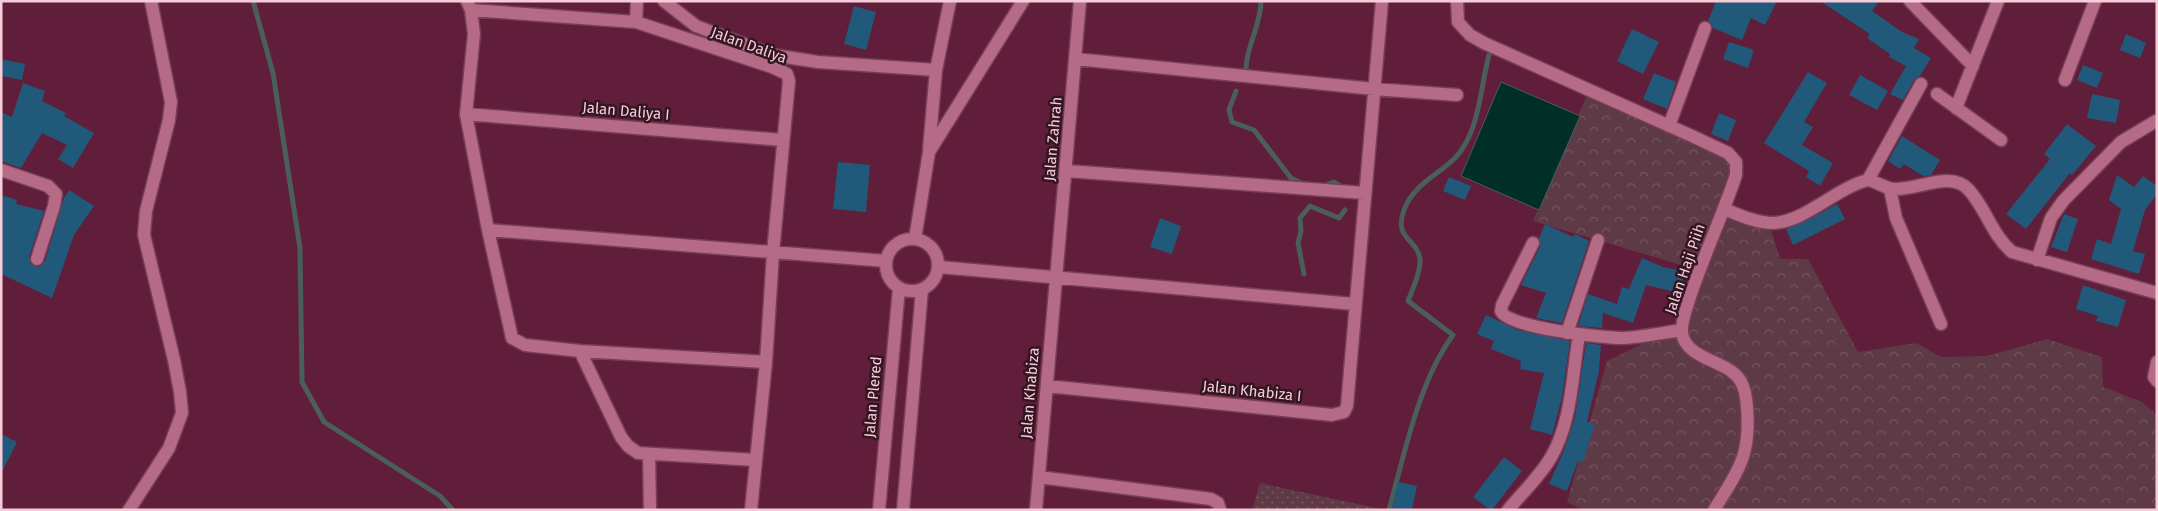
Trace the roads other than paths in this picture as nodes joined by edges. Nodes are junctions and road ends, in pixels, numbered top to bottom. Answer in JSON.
{"nodes":[{"id":1,"x":151,"y":1,"type":"edge"},
{"id":2,"x":637,"y":1,"type":"edge"},
{"id":3,"x":664,"y":1,"type":"edge"},
{"id":4,"x":950,"y":1,"type":"edge"},
{"id":5,"x":1023,"y":1,"type":"edge"},
{"id":6,"x":1080,"y":1,"type":"edge"},
{"id":7,"x":1382,"y":1,"type":"edge"},
{"id":8,"x":1457,"y":1,"type":"edge"},
{"id":9,"x":1910,"y":1,"type":"edge"},
{"id":10,"x":1998,"y":1,"type":"edge"},
{"id":11,"x":2095,"y":1,"type":"edge"},
{"id":12,"x":469,"y":6,"type":"edge"},
{"id":13,"x":636,"y":22,"type":"junction"},
{"id":14,"x":1705,"y":28,"type":"dead end"},
{"id":15,"x":1076,"y":59,"type":"junction"},
{"id":16,"x":1973,"y":66,"type":"junction"},
{"id":17,"x":936,"y":70,"type":"junction"},
{"id":18,"x":2065,"y":80,"type":"dead end"},
{"id":19,"x":1921,"y":84,"type":"dead end"},
{"id":20,"x":1374,"y":89,"type":"junction"},
{"id":21,"x":1937,"y":94,"type":"dead end"},
{"id":22,"x":1457,"y":95,"type":"dead end"},
{"id":23,"x":1956,"y":108,"type":"junction"},
{"id":24,"x":466,"y":114,"type":"junction"},
{"id":25,"x":2156,"y":121,"type":"edge"},
{"id":26,"x":1669,"y":126,"type":"junction"},
{"id":27,"x":782,"y":140,"type":"junction"},
{"id":28,"x":2001,"y":140,"type":"dead end"},
{"id":29,"x":929,"y":152,"type":"junction"},
{"id":30,"x":1,"y":170,"type":"edge"},
{"id":31,"x":1067,"y":170,"type":"junction"},
{"id":32,"x":1868,"y":180,"type":"junction"},
{"id":33,"x":1890,"y":189,"type":"junction"},
{"id":34,"x":1365,"y":193,"type":"junction"},
{"id":35,"x":1724,"y":209,"type":"junction"},
{"id":36,"x":488,"y":230,"type":"junction"},
{"id":37,"x":915,"y":239,"type":"junction"},
{"id":38,"x":1598,"y":240,"type":"dead end"},
{"id":39,"x":1533,"y":243,"type":"dead end"},
{"id":40,"x":773,"y":253,"type":"junction"},
{"id":41,"x":37,"y":259,"type":"dead end"},
{"id":42,"x":2037,"y":260,"type":"junction"},
{"id":43,"x":886,"y":262,"type":"junction"},
{"id":44,"x":939,"y":267,"type":"junction"},
{"id":45,"x":1056,"y":279,"type":"junction"},
{"id":46,"x":899,"y":288,"type":"junction"},
{"id":47,"x":922,"y":289,"type":"junction"},
{"id":48,"x":2157,"y":293,"type":"edge"},
{"id":49,"x":1354,"y":304,"type":"junction"},
{"id":50,"x":1941,"y":324,"type":"dead end"},
{"id":51,"x":1682,"y":330,"type":"junction"},
{"id":52,"x":1573,"y":334,"type":"junction"},
{"id":53,"x":580,"y":351,"type":"junction"},
{"id":54,"x":766,"y":362,"type":"junction"},
{"id":55,"x":2157,"y":362,"type":"edge"},
{"id":56,"x":2157,"y":381,"type":"edge"},
{"id":57,"x":1047,"y":386,"type":"junction"},
{"id":58,"x":649,"y":454,"type":"junction"},
{"id":59,"x":756,"y":460,"type":"junction"},
{"id":60,"x":1039,"y":477,"type":"junction"},
{"id":61,"x":881,"y":492,"type":"junction"},
{"id":62,"x":904,"y":493,"type":"junction"},
{"id":63,"x":129,"y":510,"type":"edge"},
{"id":64,"x":650,"y":510,"type":"edge"},
{"id":65,"x":751,"y":510,"type":"edge"},
{"id":66,"x":879,"y":510,"type":"edge"},
{"id":67,"x":903,"y":510,"type":"edge"},
{"id":68,"x":1036,"y":510,"type":"edge"},
{"id":69,"x":1220,"y":510,"type":"edge"},
{"id":70,"x":1508,"y":510,"type":"edge"},
{"id":71,"x":1714,"y":510,"type":"edge"}],
"edges":[{"from":1,"to":63,"type":"street"},
{"from":2,"to":13,"type":"street"},
{"from":3,"to":17,"type":"street"},
{"from":4,"to":17,"type":"street"},
{"from":5,"to":29,"type":"street"},
{"from":6,"to":15,"type":"street","name":"Jalan Zahrah"},
{"from":7,"to":20,"type":"street"},
{"from":8,"to":26,"type":"street"},
{"from":9,"to":16,"type":"street"},
{"from":10,"to":16,"type":"street"},
{"from":11,"to":18,"type":"street"},
{"from":12,"to":13,"type":"street"},
{"from":12,"to":24,"type":"street"},
{"from":13,"to":27,"type":"street","name":"Jalan Daliya"},
{"from":14,"to":26,"type":"street"},
{"from":15,"to":20,"type":"street"},
{"from":15,"to":31,"type":"street","name":"Jalan Zahrah"},
{"from":16,"to":23,"type":"street"},
{"from":17,"to":29,"type":"street"},
{"from":19,"to":32,"type":"street"},
{"from":20,"to":22,"type":"street"},
{"from":20,"to":34,"type":"street"},
{"from":21,"to":23,"type":"street"},
{"from":23,"to":28,"type":"street"},
{"from":24,"to":27,"type":"street","name":"Jalan Daliya I"},
{"from":24,"to":36,"type":"street"},
{"from":25,"to":42,"type":"street"},
{"from":26,"to":35,"type":"street","name":"Jalan Haji Piih"},
{"from":27,"to":40,"type":"street","name":"Jalan Daliya"},
{"from":29,"to":37,"type":"street"},
{"from":30,"to":41,"type":"street"},
{"from":31,"to":34,"type":"street"},
{"from":31,"to":45,"type":"street","name":"Jalan Zahrah"},
{"from":32,"to":33,"type":"street"},
{"from":32,"to":35,"type":"street"},
{"from":33,"to":42,"type":"street"},
{"from":33,"to":50,"type":"street"},
{"from":34,"to":49,"type":"street"},
{"from":35,"to":51,"type":"street","name":"Jalan Haji Piih"},
{"from":36,"to":40,"type":"street"},
{"from":36,"to":53,"type":"street"},
{"from":37,"to":43,"type":"street"},
{"from":37,"to":44,"type":"street"},
{"from":38,"to":52,"type":"street"},
{"from":39,"to":52,"type":"street"},
{"from":40,"to":43,"type":"street"},
{"from":40,"to":54,"type":"street","name":"Jalan Daliya"},
{"from":42,"to":48,"type":"street"},
{"from":43,"to":46,"type":"street"},
{"from":44,"to":45,"type":"street"},
{"from":44,"to":47,"type":"street"},
{"from":45,"to":49,"type":"street"},
{"from":45,"to":57,"type":"street","name":"Jalan Khabiza"},
{"from":46,"to":47,"type":"street"},
{"from":46,"to":61,"type":"street","name":"Jalan Plered"},
{"from":47,"to":62,"type":"street"},
{"from":49,"to":57,"type":"street","name":"Jalan Khabiza I"},
{"from":51,"to":52,"type":"street"},
{"from":51,"to":71,"type":"street","name":"Jalan Haji Piih"},
{"from":52,"to":70,"type":"street"},
{"from":53,"to":54,"type":"street"},
{"from":53,"to":58,"type":"street"},
{"from":54,"to":59,"type":"street","name":"Jalan Daliya"},
{"from":55,"to":56,"type":"street"},
{"from":57,"to":60,"type":"street","name":"Jalan Khabiza"},
{"from":58,"to":59,"type":"street"},
{"from":58,"to":64,"type":"street"},
{"from":59,"to":65,"type":"street","name":"Jalan Daliya"},
{"from":60,"to":68,"type":"street","name":"Jalan Khabiza"},
{"from":60,"to":69,"type":"street"},
{"from":61,"to":62,"type":"street"},
{"from":61,"to":66,"type":"street","name":"Jalan Plered"},
{"from":62,"to":67,"type":"street"}]}
